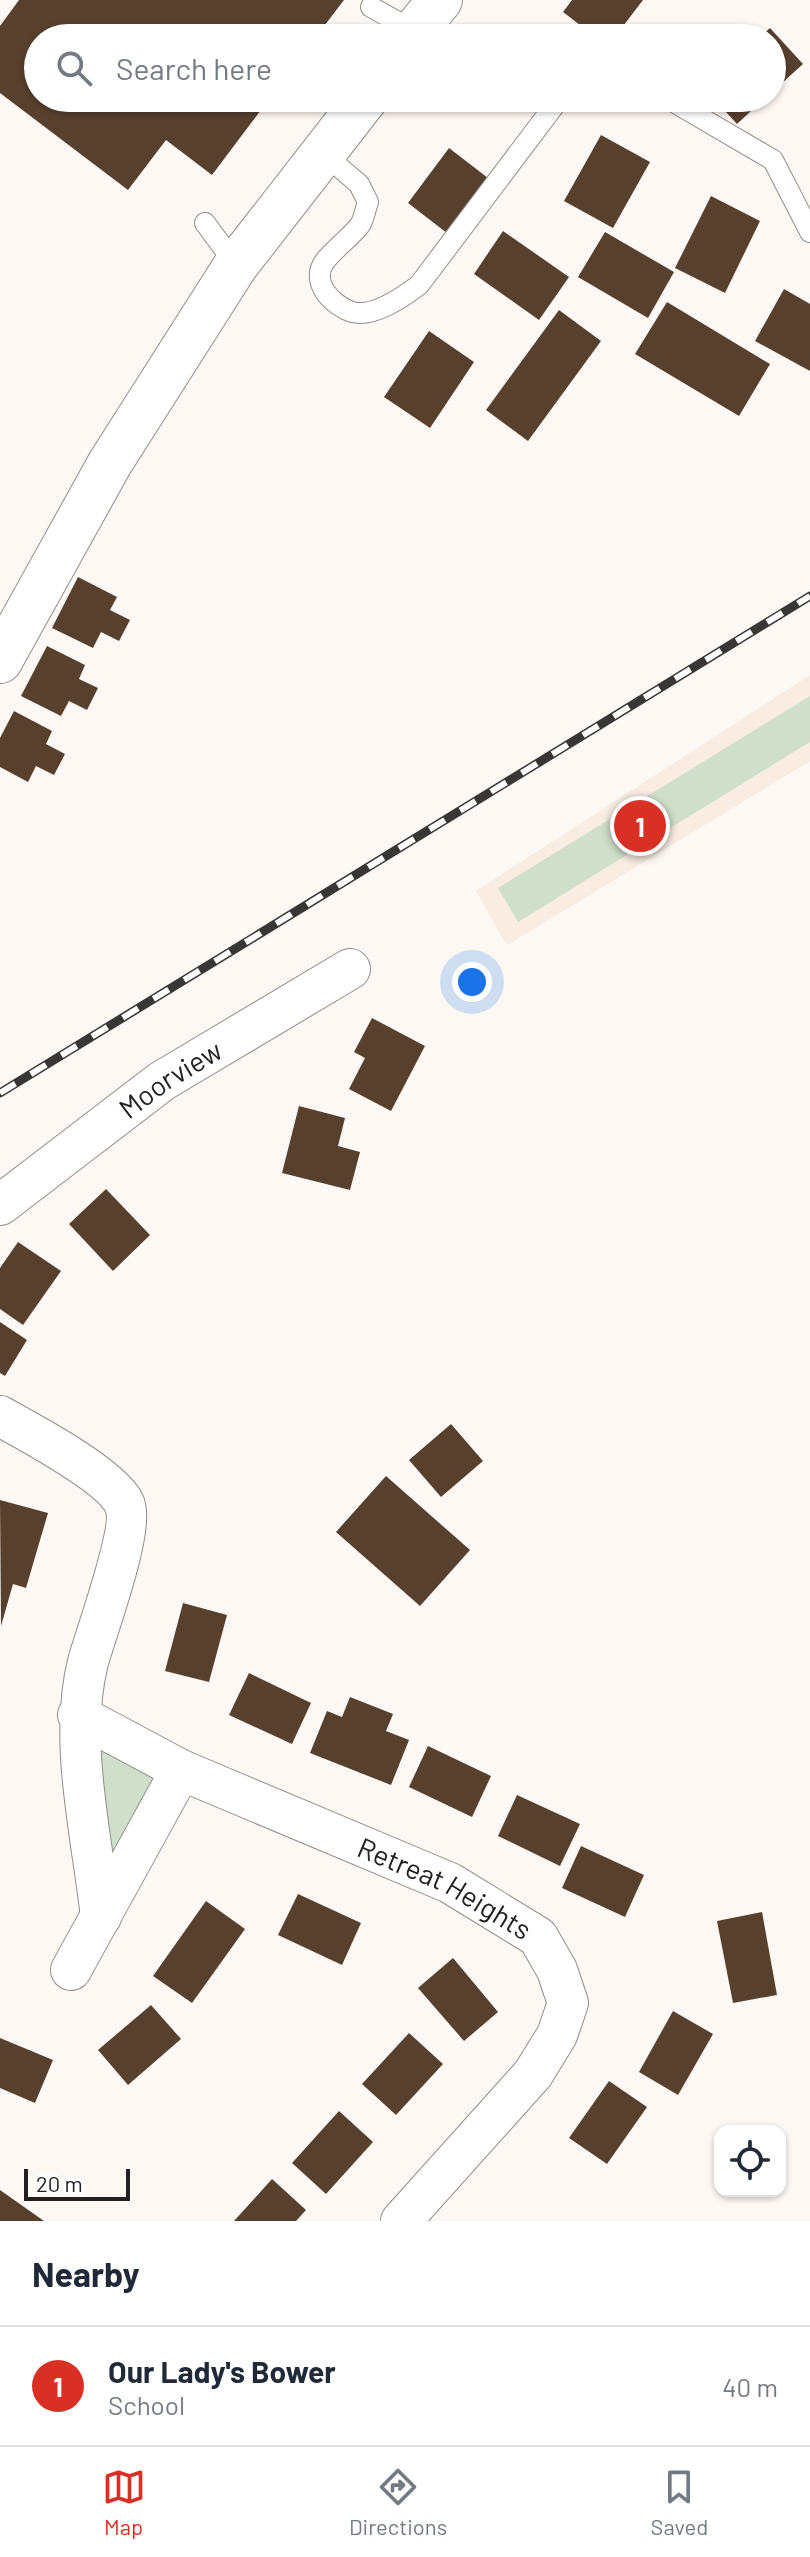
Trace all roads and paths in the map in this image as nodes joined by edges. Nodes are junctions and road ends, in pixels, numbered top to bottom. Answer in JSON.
{"nodes":[{"id":1,"x":371,"y":7,"type":"dead end"},
{"id":2,"x":421,"y":23,"type":"edge"},
{"id":3,"x":356,"y":112,"type":"edge"},
{"id":4,"x":549,"y":112,"type":"edge"},
{"id":5,"x":691,"y":112,"type":"edge"},
{"id":6,"x":325,"y":155,"type":"junction"},
{"id":7,"x":205,"y":223,"type":"dead end"},
{"id":8,"x":810,"y":232,"type":"edge"},
{"id":9,"x":236,"y":265,"type":"junction"},
{"id":10,"x":0,"y":661,"type":"edge"},
{"id":11,"x":350,"y":969,"type":"dead end"},
{"id":12,"x":0,"y":1205,"type":"edge"},
{"id":13,"x":0,"y":1416,"type":"edge"},
{"id":14,"x":78,"y":1715,"type":"junction"},
{"id":15,"x":181,"y":1770,"type":"junction"},
{"id":16,"x":101,"y":1917,"type":"junction"},
{"id":17,"x":71,"y":1970,"type":"dead end"},
{"id":18,"x":419,"y":2215,"type":"edge"}],
"edges":[{"from":1,"to":2,"type":"lane"},
{"from":3,"to":6,"type":"main road"},
{"from":4,"to":6,"type":"lane"},
{"from":5,"to":8,"type":"lane"},
{"from":6,"to":9,"type":"main road"},
{"from":7,"to":9,"type":"lane"},
{"from":9,"to":10,"type":"main road"},
{"from":11,"to":12,"type":"street","name":"Moorview"},
{"from":13,"to":14,"type":"street"},
{"from":14,"to":15,"type":"street","name":"Retreat Heights"},
{"from":14,"to":16,"type":"street"},
{"from":15,"to":16,"type":"street"},
{"from":15,"to":18,"type":"street","name":"Retreat Heights"},
{"from":16,"to":17,"type":"street"}]}
